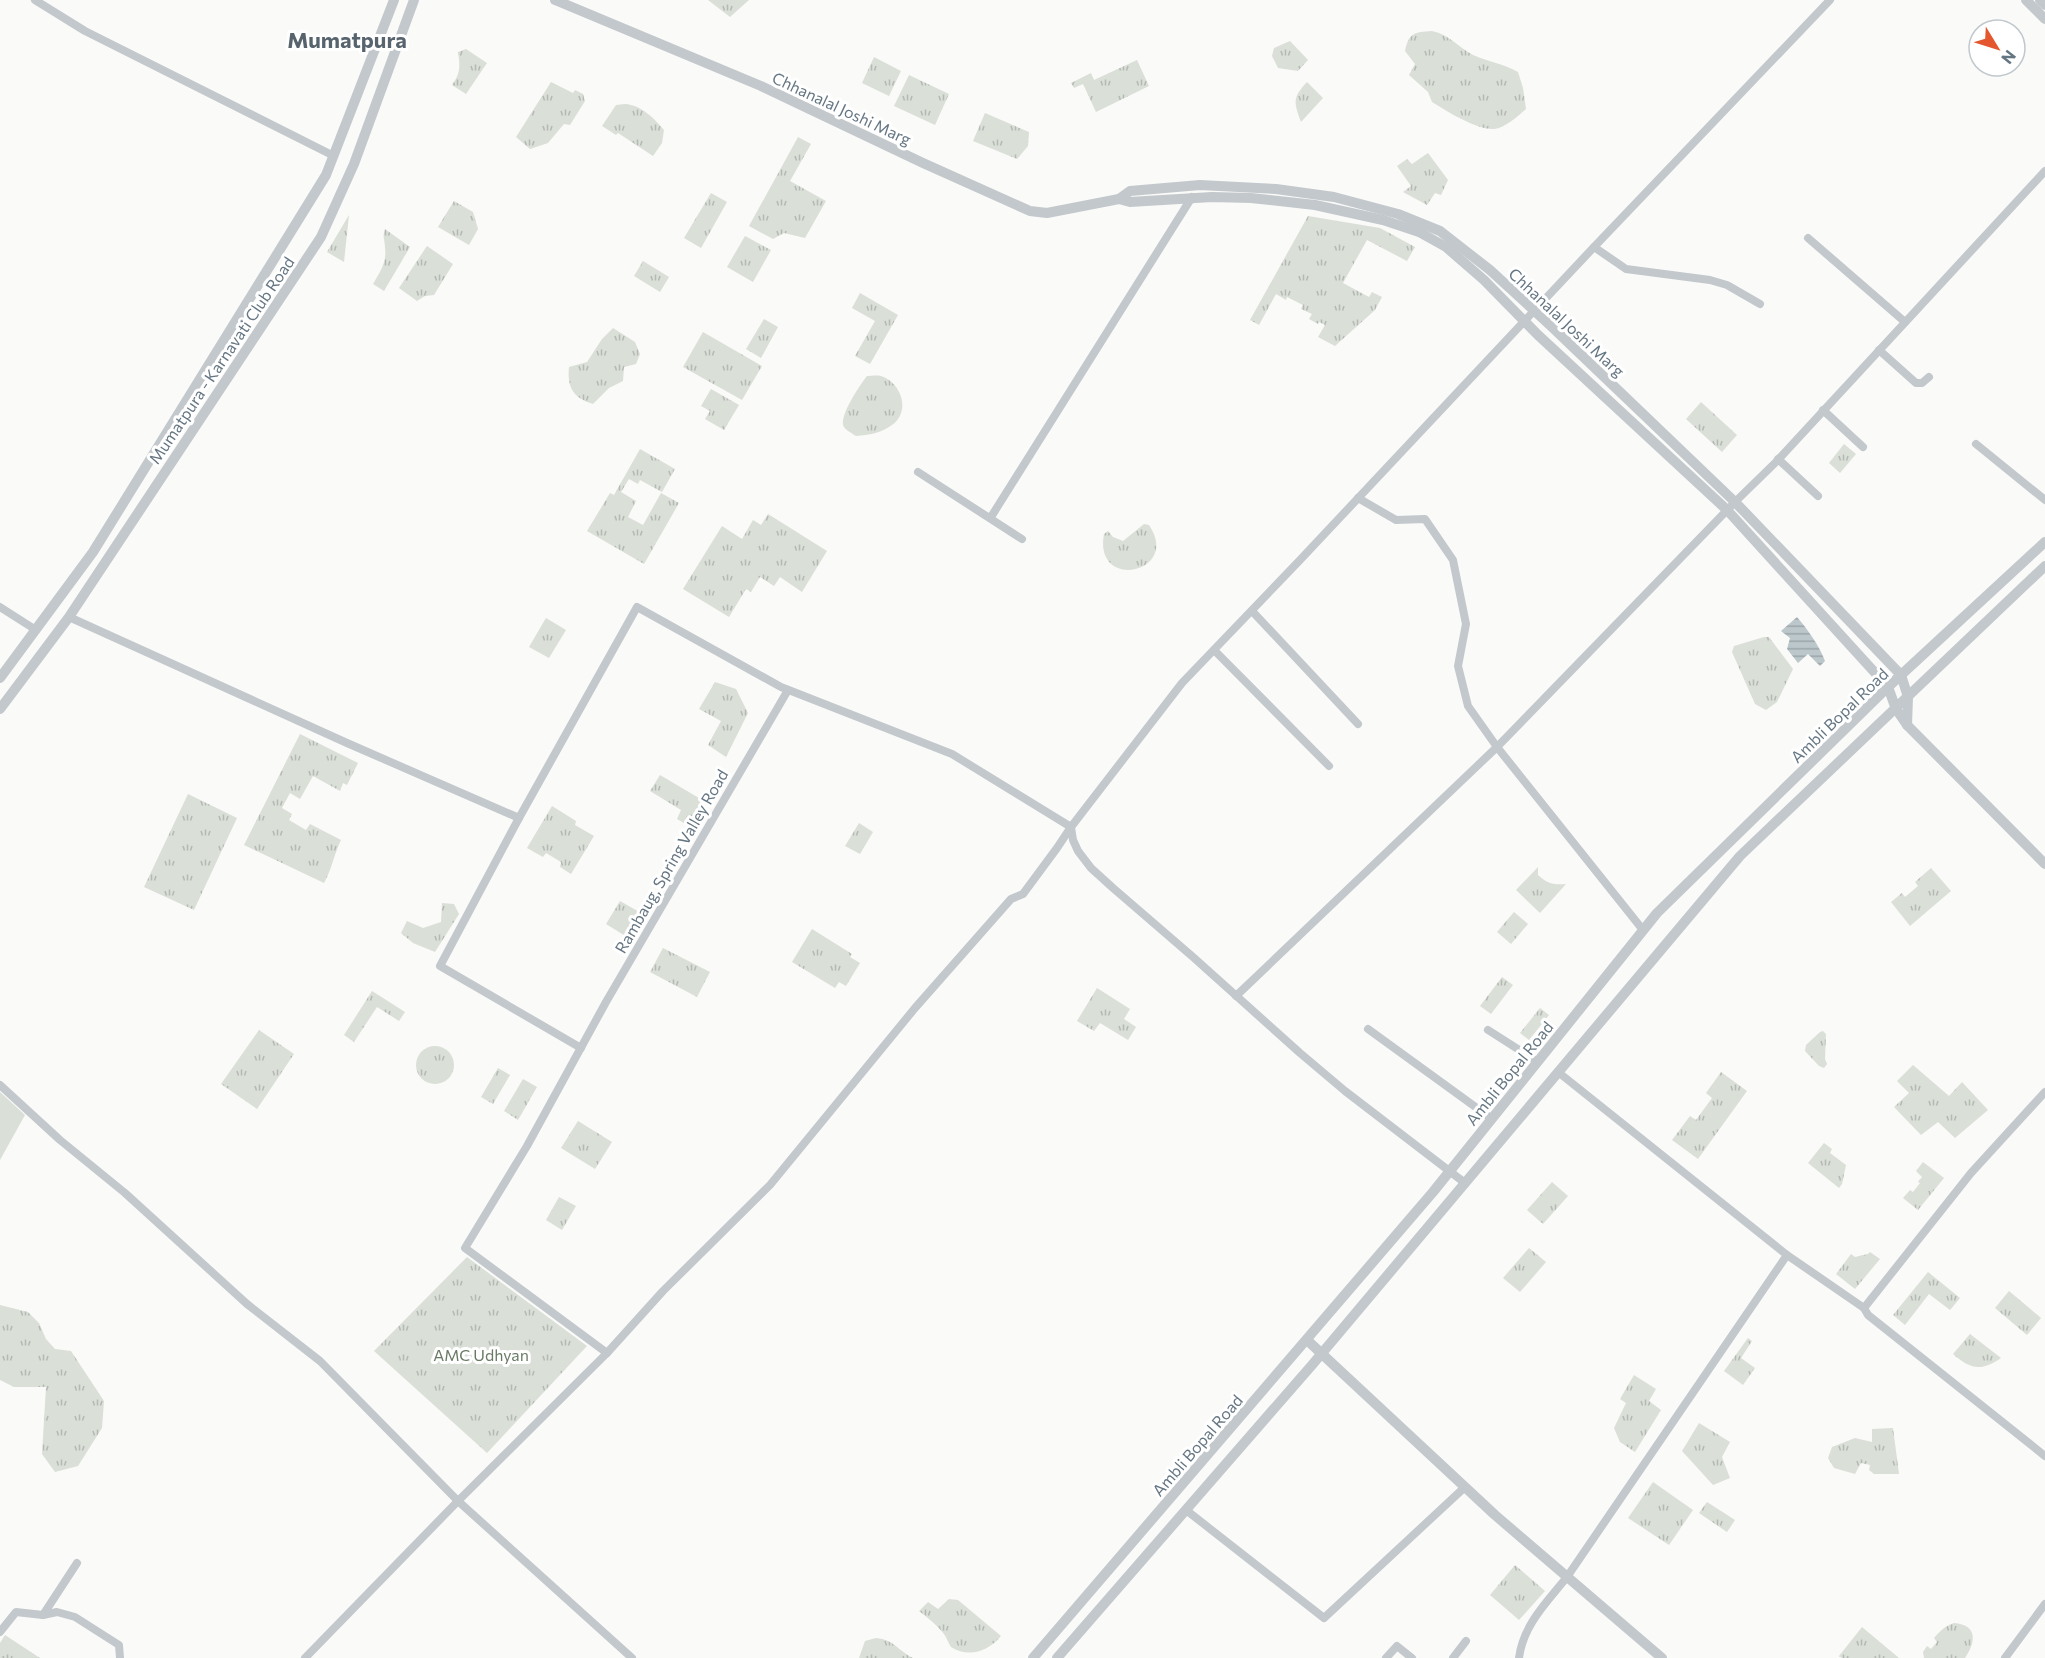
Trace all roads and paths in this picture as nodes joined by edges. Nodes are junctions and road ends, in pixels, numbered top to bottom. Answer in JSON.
{"nodes":[{"id":1,"x":34,"y":0,"type":"edge"},
{"id":2,"x":394,"y":0,"type":"edge"},
{"id":3,"x":414,"y":0,"type":"edge"},
{"id":4,"x":555,"y":0,"type":"edge"},
{"id":5,"x":1830,"y":0,"type":"edge"},
{"id":6,"x":2026,"y":0,"type":"edge"},
{"id":7,"x":2040,"y":0,"type":"edge"},
{"id":8,"x":2045,"y":4,"type":"edge"},
{"id":9,"x":2045,"y":19,"type":"edge"},
{"id":10,"x":334,"y":156,"type":"junction"},
{"id":11,"x":2045,"y":171,"type":"edge"},
{"id":12,"x":1192,"y":197,"type":"junction"},
{"id":13,"x":1119,"y":199,"type":"junction"},
{"id":14,"x":1431,"y":232,"type":"junction"},
{"id":15,"x":1808,"y":238,"type":"dead end"},
{"id":16,"x":1594,"y":247,"type":"junction"},
{"id":17,"x":1760,"y":304,"type":"dead end"},
{"id":18,"x":1534,"y":310,"type":"junction"},
{"id":19,"x":1524,"y":320,"type":"junction"},
{"id":20,"x":1905,"y":322,"type":"junction"},
{"id":21,"x":1879,"y":350,"type":"junction"},
{"id":22,"x":1929,"y":377,"type":"dead end"},
{"id":23,"x":1823,"y":410,"type":"junction"},
{"id":24,"x":1976,"y":444,"type":"dead end"},
{"id":25,"x":1863,"y":447,"type":"dead end"},
{"id":26,"x":1778,"y":459,"type":"junction"},
{"id":27,"x":918,"y":472,"type":"dead end"},
{"id":28,"x":1818,"y":496,"type":"dead end"},
{"id":29,"x":1358,"y":498,"type":"junction"},
{"id":30,"x":2045,"y":500,"type":"edge"},
{"id":31,"x":1735,"y":501,"type":"junction"},
{"id":32,"x":1727,"y":510,"type":"junction"},
{"id":33,"x":991,"y":518,"type":"junction"},
{"id":34,"x":1022,"y":539,"type":"dead end"},
{"id":35,"x":2045,"y":542,"type":"edge"},
{"id":36,"x":2045,"y":566,"type":"edge"},
{"id":37,"x":0,"y":607,"type":"edge"},
{"id":38,"x":1252,"y":611,"type":"junction"},
{"id":39,"x":69,"y":617,"type":"junction"},
{"id":40,"x":36,"y":630,"type":"junction"},
{"id":41,"x":1214,"y":650,"type":"junction"},
{"id":42,"x":1901,"y":675,"type":"junction"},
{"id":43,"x":0,"y":678,"type":"edge"},
{"id":44,"x":1888,"y":687,"type":"junction"},
{"id":45,"x":788,"y":690,"type":"junction"},
{"id":46,"x":1908,"y":697,"type":"junction"},
{"id":47,"x":0,"y":709,"type":"edge"},
{"id":48,"x":1896,"y":709,"type":"junction"},
{"id":49,"x":1358,"y":724,"type":"dead end"},
{"id":50,"x":1906,"y":725,"type":"junction"},
{"id":51,"x":1497,"y":747,"type":"junction"},
{"id":52,"x":1329,"y":766,"type":"dead end"},
{"id":53,"x":519,"y":818,"type":"junction"},
{"id":54,"x":1071,"y":827,"type":"junction"},
{"id":55,"x":2045,"y":864,"type":"edge"},
{"id":56,"x":1643,"y":930,"type":"junction"},
{"id":57,"x":1236,"y":996,"type":"junction"},
{"id":58,"x":1368,"y":1029,"type":"dead end"},
{"id":59,"x":1488,"y":1030,"type":"dead end"},
{"id":60,"x":580,"y":1048,"type":"junction"},
{"id":61,"x":1538,"y":1062,"type":"junction"},
{"id":62,"x":1558,"y":1072,"type":"junction"},
{"id":63,"x":0,"y":1084,"type":"edge"},
{"id":64,"x":2045,"y":1092,"type":"edge"},
{"id":65,"x":1492,"y":1119,"type":"junction"},
{"id":66,"x":1449,"y":1172,"type":"junction"},
{"id":67,"x":1465,"y":1183,"type":"junction"},
{"id":68,"x":1787,"y":1255,"type":"junction"},
{"id":69,"x":1864,"y":1308,"type":"junction"},
{"id":70,"x":1307,"y":1340,"type":"junction"},
{"id":71,"x":607,"y":1353,"type":"junction"},
{"id":72,"x":1322,"y":1353,"type":"junction"},
{"id":73,"x":2045,"y":1456,"type":"edge"},
{"id":74,"x":1465,"y":1487,"type":"junction"},
{"id":75,"x":458,"y":1502,"type":"junction"},
{"id":76,"x":1186,"y":1510,"type":"junction"},
{"id":77,"x":77,"y":1563,"type":"dead end"},
{"id":78,"x":1567,"y":1577,"type":"junction"},
{"id":79,"x":2045,"y":1604,"type":"edge"},
{"id":80,"x":43,"y":1615,"type":"junction"},
{"id":81,"x":0,"y":1632,"type":"edge"},
{"id":82,"x":1466,"y":1641,"type":"dead end"},
{"id":83,"x":120,"y":1658,"type":"edge"},
{"id":84,"x":305,"y":1658,"type":"edge"},
{"id":85,"x":632,"y":1658,"type":"edge"},
{"id":86,"x":1033,"y":1658,"type":"edge"},
{"id":87,"x":1057,"y":1658,"type":"edge"},
{"id":88,"x":1386,"y":1658,"type":"edge"},
{"id":89,"x":1412,"y":1658,"type":"edge"},
{"id":90,"x":1453,"y":1658,"type":"edge"},
{"id":91,"x":1519,"y":1658,"type":"edge"},
{"id":92,"x":1662,"y":1658,"type":"edge"},
{"id":93,"x":2005,"y":1658,"type":"edge"}],
"edges":[{"from":1,"to":10,"type":"street"},
{"from":2,"to":10,"type":"street","name":"Mumatpura - Karnavati Club Road"},
{"from":3,"to":39,"type":"street","name":"Mumatpura - Karnavati Club Road"},
{"from":4,"to":13,"type":"street","name":"Chhanalal Joshi Marg"},
{"from":5,"to":16,"type":"street"},
{"from":6,"to":9,"type":"street"},
{"from":7,"to":8,"type":"street"},
{"from":10,"to":40,"type":"street","name":"Mumatpura - Karnavati Club Road"},
{"from":11,"to":20,"type":"street"},
{"from":12,"to":13,"type":"street","name":"Chhanalal Joshi Marg"},
{"from":12,"to":14,"type":"street","name":"Chhanalal Joshi Marg"},
{"from":12,"to":33,"type":"street"},
{"from":13,"to":14,"type":"street","name":"Chhanalal Joshi Marg"},
{"from":14,"to":18,"type":"street","name":"Chhanalal Joshi Marg"},
{"from":14,"to":19,"type":"street","name":"Chhanalal Joshi Marg"},
{"from":15,"to":20,"type":"street"},
{"from":16,"to":17,"type":"street"},
{"from":16,"to":18,"type":"street"},
{"from":18,"to":19,"type":"street"},
{"from":18,"to":31,"type":"street","name":"Chhanalal Joshi Marg"},
{"from":19,"to":29,"type":"street"},
{"from":19,"to":32,"type":"street","name":"Chhanalal Joshi Marg"},
{"from":20,"to":21,"type":"street"},
{"from":21,"to":22,"type":"street"},
{"from":21,"to":23,"type":"street"},
{"from":23,"to":25,"type":"street"},
{"from":23,"to":26,"type":"street"},
{"from":24,"to":30,"type":"street"},
{"from":26,"to":28,"type":"street"},
{"from":26,"to":31,"type":"street"},
{"from":27,"to":33,"type":"street"},
{"from":29,"to":38,"type":"street"},
{"from":29,"to":51,"type":"street"},
{"from":31,"to":32,"type":"street"},
{"from":31,"to":42,"type":"street","name":"Chhanalal Joshi Marg"},
{"from":32,"to":44,"type":"street","name":"Chhanalal Joshi Marg"},
{"from":32,"to":51,"type":"street"},
{"from":33,"to":34,"type":"street"},
{"from":35,"to":42,"type":"street","name":"Ambli Bopal Road"},
{"from":36,"to":46,"type":"street","name":"Ambli Bopal Road"},
{"from":37,"to":40,"type":"street"},
{"from":38,"to":41,"type":"street"},
{"from":38,"to":49,"type":"street"},
{"from":39,"to":47,"type":"street","name":"Mumatpura - Karnavati Club Road"},
{"from":39,"to":53,"type":"street"},
{"from":40,"to":43,"type":"street","name":"Mumatpura - Karnavati Club Road"},
{"from":41,"to":52,"type":"street"},
{"from":41,"to":54,"type":"street"},
{"from":42,"to":44,"type":"street","name":"Ambli Bopal Road"},
{"from":42,"to":46,"type":"street"},
{"from":44,"to":48,"type":"street"},
{"from":44,"to":56,"type":"street","name":"Ambli Bopal Road"},
{"from":45,"to":53,"type":"street"},
{"from":45,"to":54,"type":"street"},
{"from":45,"to":60,"type":"street","name":"Rambaug, Spring Valley Road"},
{"from":46,"to":48,"type":"street","name":"Ambli Bopal Road"},
{"from":46,"to":50,"type":"street"},
{"from":48,"to":50,"type":"street"},
{"from":48,"to":62,"type":"street","name":"Ambli Bopal Road"},
{"from":50,"to":55,"type":"street"},
{"from":51,"to":56,"type":"street"},
{"from":51,"to":57,"type":"street"},
{"from":53,"to":60,"type":"street"},
{"from":54,"to":57,"type":"street"},
{"from":54,"to":71,"type":"street"},
{"from":56,"to":61,"type":"street","name":"Ambli Bopal Road"},
{"from":57,"to":66,"type":"street"},
{"from":58,"to":65,"type":"street"},
{"from":59,"to":61,"type":"street"},
{"from":60,"to":71,"type":"street","name":"Rambaug, Spring Valley Road"},
{"from":61,"to":65,"type":"street","name":"Ambli Bopal Road"},
{"from":62,"to":67,"type":"street","name":"Ambli Bopal Road"},
{"from":62,"to":68,"type":"street"},
{"from":63,"to":75,"type":"street"},
{"from":64,"to":69,"type":"street"},
{"from":65,"to":66,"type":"street","name":"Ambli Bopal Road"},
{"from":66,"to":67,"type":"street"},
{"from":66,"to":70,"type":"street","name":"Ambli Bopal Road"},
{"from":67,"to":72,"type":"street","name":"Ambli Bopal Road"},
{"from":68,"to":69,"type":"street"},
{"from":68,"to":78,"type":"street"},
{"from":69,"to":73,"type":"street"},
{"from":70,"to":72,"type":"street"},
{"from":70,"to":86,"type":"street","name":"Ambli Bopal Road"},
{"from":71,"to":75,"type":"street"},
{"from":72,"to":74,"type":"street"},
{"from":72,"to":76,"type":"street","name":"Ambli Bopal Road"},
{"from":74,"to":76,"type":"street"},
{"from":74,"to":78,"type":"street"},
{"from":75,"to":84,"type":"street"},
{"from":75,"to":85,"type":"street"},
{"from":76,"to":87,"type":"street","name":"Ambli Bopal Road"},
{"from":77,"to":80,"type":"street"},
{"from":78,"to":91,"type":"street"},
{"from":78,"to":92,"type":"street"},
{"from":79,"to":93,"type":"street"},
{"from":80,"to":81,"type":"street"},
{"from":80,"to":83,"type":"street"},
{"from":82,"to":90,"type":"street"},
{"from":88,"to":89,"type":"street"}]}
